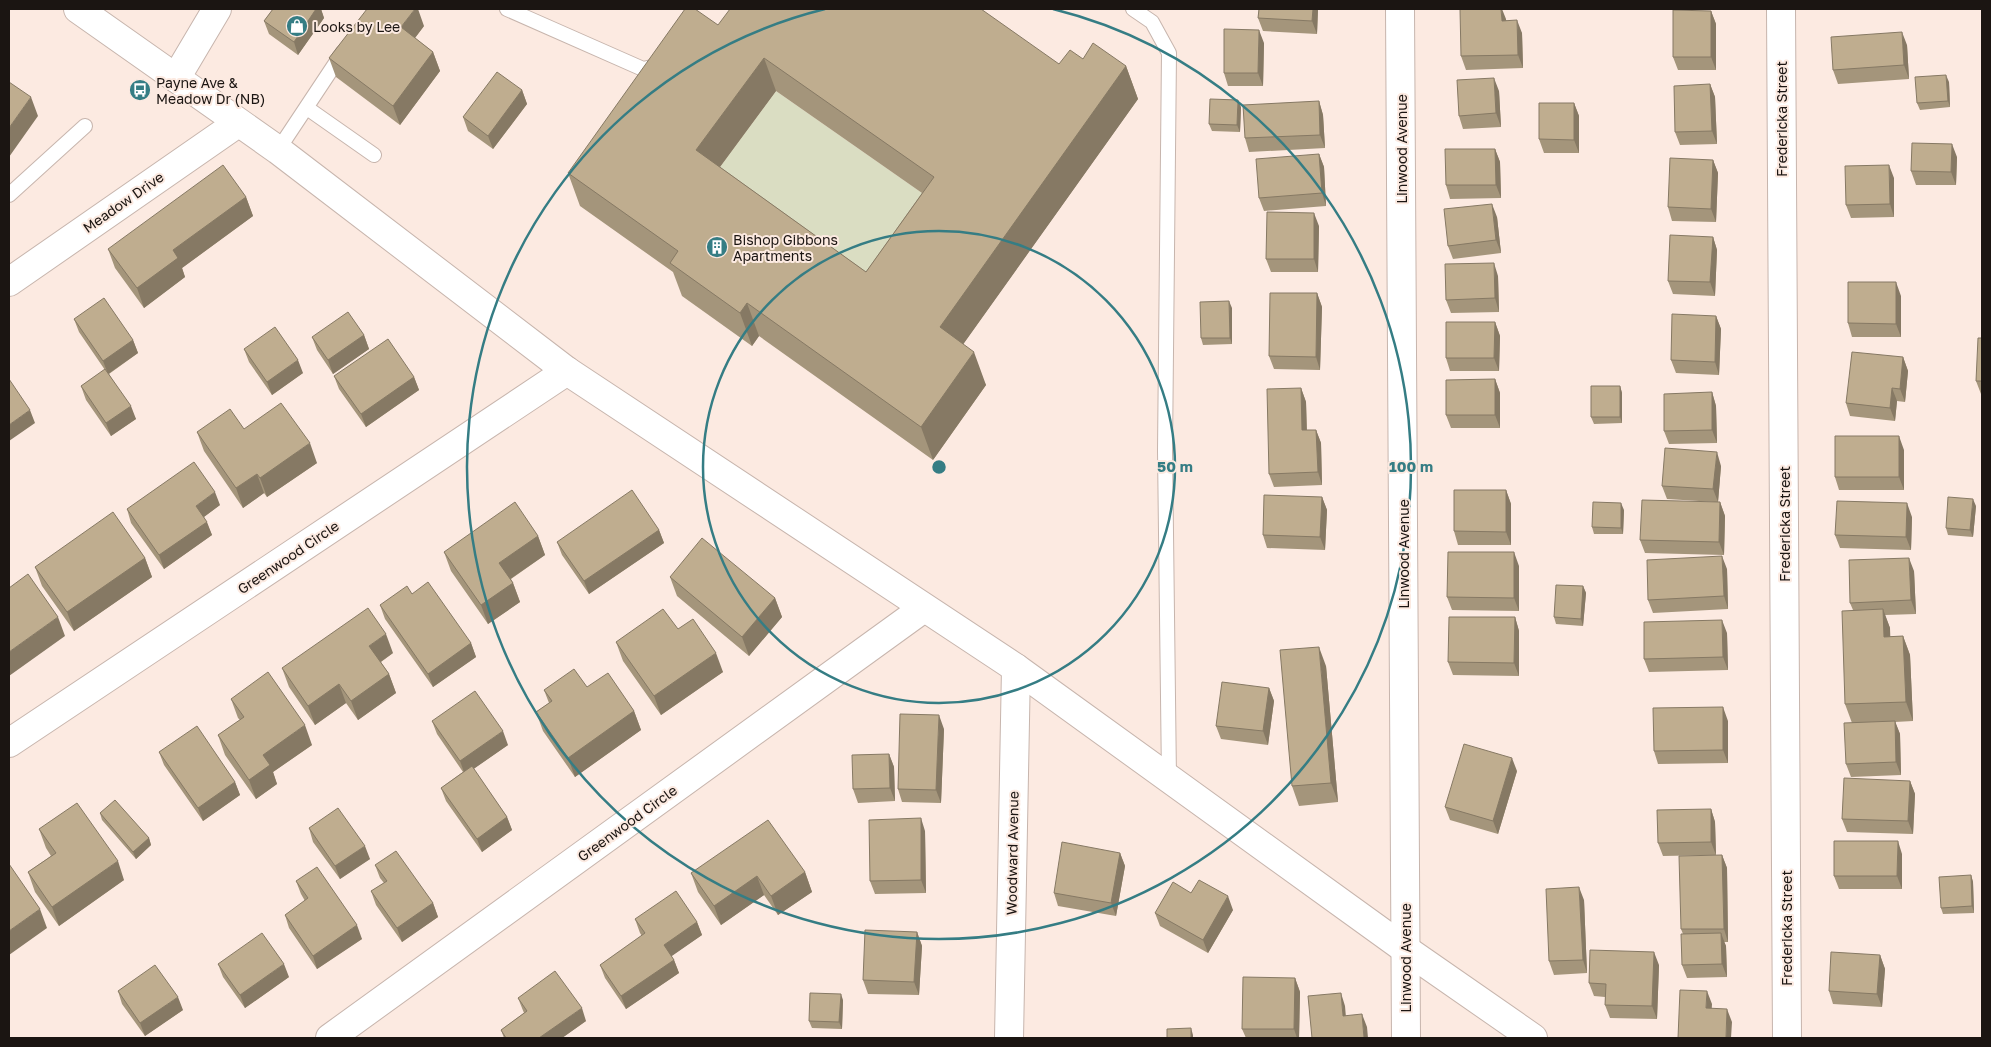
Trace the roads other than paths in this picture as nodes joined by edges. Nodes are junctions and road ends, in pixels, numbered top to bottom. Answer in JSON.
{"nodes":[{"id":1,"x":78,"y":9,"type":"edge"},
{"id":2,"x":217,"y":9,"type":"edge"},
{"id":3,"x":507,"y":9,"type":"edge"},
{"id":4,"x":1133,"y":9,"type":"edge"},
{"id":5,"x":1400,"y":9,"type":"edge"},
{"id":6,"x":1781,"y":9,"type":"edge"},
{"id":7,"x":349,"y":42,"type":"edge"},
{"id":8,"x":674,"y":53,"type":"edge"},
{"id":9,"x":176,"y":78,"type":"junction"},
{"id":10,"x":307,"y":108,"type":"junction"},
{"id":11,"x":238,"y":123,"type":"junction"},
{"id":12,"x":85,"y":126,"type":"dead end"},
{"id":13,"x":278,"y":150,"type":"junction"},
{"id":14,"x":374,"y":155,"type":"dead end"},
{"id":15,"x":9,"y":195,"type":"edge"},
{"id":16,"x":9,"y":282,"type":"edge"},
{"id":17,"x":567,"y":371,"type":"junction"},
{"id":18,"x":924,"y":608,"type":"junction"},
{"id":19,"x":1016,"y":668,"type":"junction"},
{"id":20,"x":9,"y":743,"type":"edge"},
{"id":21,"x":1169,"y":779,"type":"junction"},
{"id":22,"x":1405,"y":949,"type":"junction"},
{"id":23,"x":330,"y":1038,"type":"edge"},
{"id":24,"x":1009,"y":1038,"type":"edge"},
{"id":25,"x":1406,"y":1038,"type":"edge"},
{"id":26,"x":1533,"y":1038,"type":"edge"},
{"id":27,"x":1786,"y":1038,"type":"edge"}],
"edges":[{"from":1,"to":9,"type":"street"},
{"from":2,"to":9,"type":"street"},
{"from":3,"to":8,"type":"lane"},
{"from":4,"to":21,"type":"lane"},
{"from":5,"to":22,"type":"street","name":"Linwood Avenue"},
{"from":6,"to":27,"type":"street","name":"Fredericka Street"},
{"from":7,"to":10,"type":"lane"},
{"from":9,"to":11,"type":"street"},
{"from":10,"to":13,"type":"lane"},
{"from":10,"to":14,"type":"lane"},
{"from":11,"to":13,"type":"street"},
{"from":11,"to":16,"type":"street","name":"Meadow Drive"},
{"from":12,"to":15,"type":"lane"},
{"from":13,"to":17,"type":"street"},
{"from":17,"to":18,"type":"street"},
{"from":17,"to":20,"type":"street","name":"Greenwood Circle"},
{"from":18,"to":19,"type":"street"},
{"from":18,"to":23,"type":"street","name":"Greenwood Circle"},
{"from":19,"to":21,"type":"street"},
{"from":19,"to":24,"type":"street","name":"Woodward Avenue"},
{"from":21,"to":22,"type":"street"},
{"from":22,"to":25,"type":"street","name":"Linwood Avenue"},
{"from":22,"to":26,"type":"street"}]}
